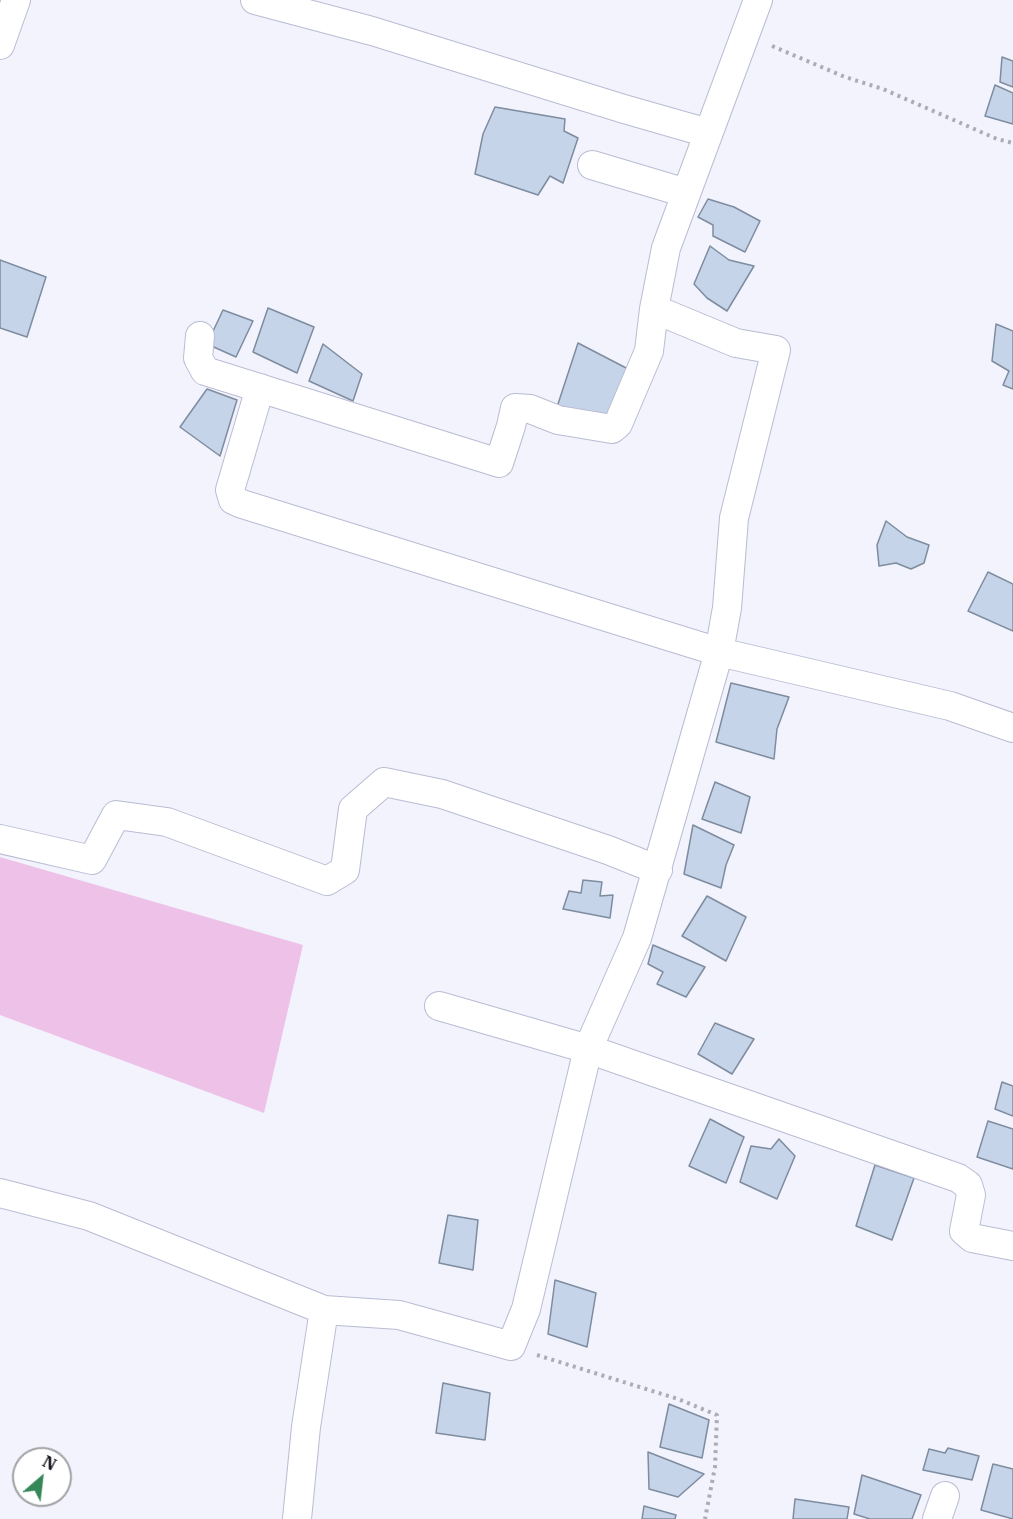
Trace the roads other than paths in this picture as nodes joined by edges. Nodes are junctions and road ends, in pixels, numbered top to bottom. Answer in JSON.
{"nodes":[{"id":1,"x":255,"y":0,"type":"edge"},
{"id":2,"x":758,"y":0,"type":"edge"},
{"id":3,"x":708,"y":133,"type":"junction"},
{"id":4,"x":592,"y":165,"type":"dead end"},
{"id":5,"x":686,"y":193,"type":"junction"},
{"id":6,"x":654,"y":309,"type":"junction"},
{"id":7,"x":200,"y":336,"type":"dead end"},
{"id":8,"x":260,"y":388,"type":"junction"},
{"id":9,"x":719,"y":652,"type":"junction"},
{"id":10,"x":1013,"y":728,"type":"edge"},
{"id":11,"x":0,"y":839,"type":"edge"},
{"id":12,"x":658,"y":870,"type":"junction"},
{"id":13,"x":439,"y":1006,"type":"dead end"},
{"id":14,"x":588,"y":1049,"type":"junction"},
{"id":15,"x":0,"y":1193,"type":"edge"},
{"id":16,"x":1013,"y":1246,"type":"edge"},
{"id":17,"x":324,"y":1310,"type":"junction"},
{"id":18,"x":297,"y":1519,"type":"edge"}],
"edges":[{"from":1,"to":3,"type":"street"},
{"from":2,"to":3,"type":"street"},
{"from":3,"to":5,"type":"street"},
{"from":4,"to":5,"type":"street"},
{"from":5,"to":6,"type":"street"},
{"from":6,"to":8,"type":"street"},
{"from":6,"to":9,"type":"street"},
{"from":7,"to":8,"type":"street"},
{"from":8,"to":9,"type":"street"},
{"from":9,"to":10,"type":"street"},
{"from":9,"to":12,"type":"street"},
{"from":11,"to":12,"type":"street"},
{"from":12,"to":14,"type":"street"},
{"from":13,"to":14,"type":"street"},
{"from":14,"to":16,"type":"street"},
{"from":14,"to":17,"type":"street"},
{"from":15,"to":17,"type":"street"},
{"from":17,"to":18,"type":"street"}]}
